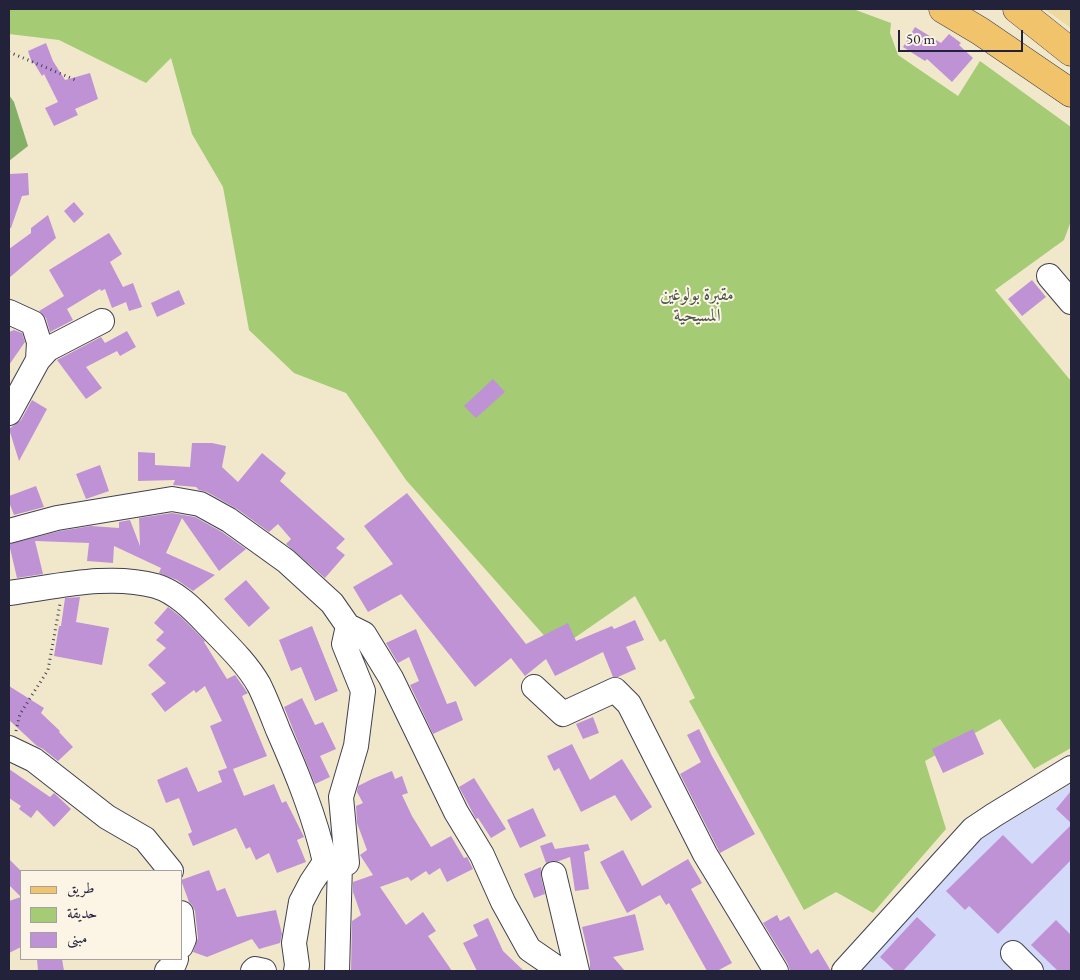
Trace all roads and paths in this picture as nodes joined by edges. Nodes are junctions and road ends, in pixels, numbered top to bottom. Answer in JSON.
{"nodes":[{"id":1,"x":943,"y":9,"type":"edge"},
{"id":2,"x":1017,"y":9,"type":"edge"},
{"id":3,"x":9,"y":52,"type":"edge"},
{"id":4,"x":1071,"y":52,"type":"edge"},
{"id":5,"x":78,"y":81,"type":"dead end"},
{"id":6,"x":1071,"y":94,"type":"edge"},
{"id":7,"x":1049,"y":276,"type":"dead end"},
{"id":8,"x":1071,"y":302,"type":"edge"},
{"id":9,"x":9,"y":312,"type":"edge"},
{"id":10,"x":102,"y":321,"type":"dead end"},
{"id":11,"x":38,"y":360,"type":"junction"},
{"id":12,"x":9,"y":413,"type":"edge"},
{"id":13,"x":9,"y":530,"type":"edge"},
{"id":14,"x":63,"y":584,"type":"junction"},
{"id":15,"x":9,"y":593,"type":"edge"},
{"id":16,"x":348,"y":626,"type":"junction"},
{"id":17,"x":534,"y":687,"type":"dead end"},
{"id":18,"x":10,"y":748,"type":"edge"},
{"id":19,"x":1071,"y":768,"type":"edge"},
{"id":20,"x":332,"y":863,"type":"junction"},
{"id":21,"x":170,"y":870,"type":"edge"},
{"id":22,"x":554,"y":874,"type":"dead end"},
{"id":23,"x":182,"y":921,"type":"edge"},
{"id":24,"x":182,"y":944,"type":"edge"},
{"id":25,"x":1013,"y":953,"type":"dead end"},
{"id":26,"x":176,"y":960,"type":"edge"},
{"id":27,"x":167,"y":971,"type":"edge"},
{"id":28,"x":253,"y":971,"type":"edge"},
{"id":29,"x":264,"y":971,"type":"edge"},
{"id":30,"x":296,"y":971,"type":"edge"},
{"id":31,"x":338,"y":971,"type":"edge"},
{"id":32,"x":561,"y":971,"type":"edge"},
{"id":33,"x":577,"y":971,"type":"edge"},
{"id":34,"x":776,"y":971,"type":"edge"},
{"id":35,"x":844,"y":971,"type":"edge"},
{"id":36,"x":1031,"y":971,"type":"edge"}],
"edges":[{"from":1,"to":6,"type":"main road"},
{"from":2,"to":4,"type":"main road"},
{"from":3,"to":5,"type":"path"},
{"from":7,"to":8,"type":"street"},
{"from":9,"to":11,"type":"street"},
{"from":10,"to":11,"type":"street"},
{"from":11,"to":12,"type":"street"},
{"from":13,"to":16,"type":"street"},
{"from":14,"to":15,"type":"street"},
{"from":14,"to":18,"type":"path"},
{"from":14,"to":20,"type":"street"},
{"from":16,"to":20,"type":"street"},
{"from":16,"to":32,"type":"street"},
{"from":17,"to":34,"type":"street"},
{"from":18,"to":21,"type":"street"},
{"from":19,"to":35,"type":"street"},
{"from":20,"to":30,"type":"street"},
{"from":20,"to":31,"type":"street"},
{"from":22,"to":33,"type":"street"},
{"from":23,"to":24,"type":"street"},
{"from":25,"to":36,"type":"street"},
{"from":26,"to":27,"type":"street"},
{"from":28,"to":29,"type":"street"}]}
